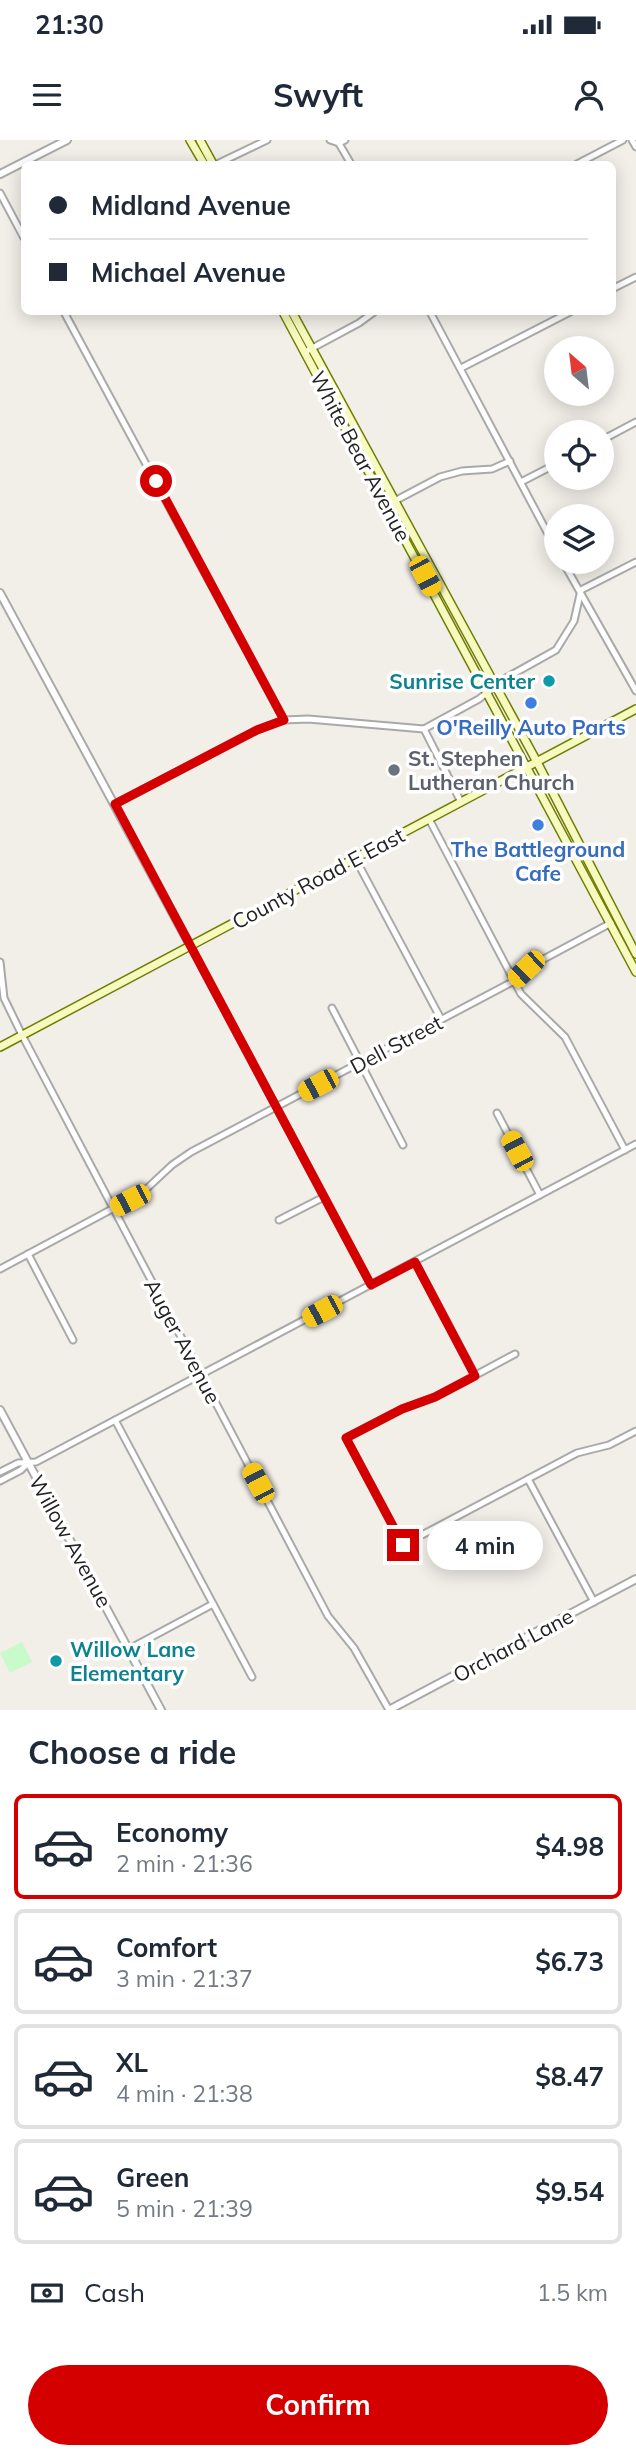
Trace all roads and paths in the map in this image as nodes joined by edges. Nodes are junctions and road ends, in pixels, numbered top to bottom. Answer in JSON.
{"nodes":[{"id":1,"x":67,"y":140,"type":"edge"},
{"id":2,"x":190,"y":140,"type":"edge"},
{"id":3,"x":200,"y":140,"type":"edge"},
{"id":4,"x":267,"y":140,"type":"edge"},
{"id":5,"x":330,"y":140,"type":"edge"},
{"id":6,"x":623,"y":140,"type":"edge"},
{"id":7,"x":632,"y":140,"type":"edge"},
{"id":8,"x":341,"y":141,"type":"edge"},
{"id":9,"x":636,"y":147,"type":"edge"},
{"id":10,"x":26,"y":161,"type":"edge"},
{"id":11,"x":202,"y":161,"type":"edge"},
{"id":12,"x":213,"y":161,"type":"edge"},
{"id":13,"x":222,"y":161,"type":"edge"},
{"id":14,"x":350,"y":161,"type":"edge"},
{"id":15,"x":583,"y":161,"type":"edge"},
{"id":16,"x":21,"y":163,"type":"edge"},
{"id":17,"x":0,"y":174,"type":"edge"},
{"id":18,"x":0,"y":193,"type":"edge"},
{"id":19,"x":21,"y":232,"type":"edge"},
{"id":20,"x":636,"y":277,"type":"edge"},
{"id":21,"x":616,"y":287,"type":"edge"},
{"id":22,"x":66,"y":315,"type":"edge"},
{"id":23,"x":285,"y":315,"type":"edge"},
{"id":24,"x":293,"y":315,"type":"edge"},
{"id":25,"x":370,"y":315,"type":"edge"},
{"id":26,"x":432,"y":315,"type":"edge"},
{"id":27,"x":564,"y":315,"type":"edge"},
{"id":28,"x":308,"y":350,"type":"junction"},
{"id":29,"x":460,"y":368,"type":"junction"},
{"id":30,"x":636,"y":422,"type":"edge"},
{"id":31,"x":614,"y":434,"type":"edge"},
{"id":32,"x":510,"y":461,"type":"junction"},
{"id":33,"x":544,"y":470,"type":"edge"},
{"id":34,"x":521,"y":482,"type":"junction"},
{"id":35,"x":391,"y":503,"type":"junction"},
{"id":36,"x":544,"y":526,"type":"edge"},
{"id":37,"x":636,"y":562,"type":"edge"},
{"id":38,"x":571,"y":574,"type":"edge"},
{"id":39,"x":581,"y":590,"type":"junction"},
{"id":40,"x":0,"y":593,"type":"edge"},
{"id":41,"x":495,"y":687,"type":"junction"},
{"id":42,"x":636,"y":691,"type":"edge"},
{"id":43,"x":489,"y":693,"type":"junction"},
{"id":44,"x":636,"y":709,"type":"edge"},
{"id":45,"x":284,"y":720,"type":"junction"},
{"id":46,"x":424,"y":729,"type":"junction"},
{"id":47,"x":537,"y":762,"type":"junction"},
{"id":48,"x":527,"y":767,"type":"junction"},
{"id":49,"x":461,"y":802,"type":"junction"},
{"id":50,"x":115,"y":804,"type":"junction"},
{"id":51,"x":429,"y":819,"type":"junction"},
{"id":52,"x":355,"y":858,"type":"junction"},
{"id":53,"x":611,"y":923,"type":"junction"},
{"id":54,"x":190,"y":945,"type":"junction"},
{"id":55,"x":636,"y":954,"type":"edge"},
{"id":56,"x":0,"y":962,"type":"edge"},
{"id":57,"x":636,"y":972,"type":"edge"},
{"id":58,"x":514,"y":981,"type":"junction"},
{"id":59,"x":332,"y":1008,"type":"dead end"},
{"id":60,"x":441,"y":1019,"type":"junction"},
{"id":61,"x":22,"y":1035,"type":"junction"},
{"id":62,"x":0,"y":1047,"type":"edge"},
{"id":63,"x":360,"y":1063,"type":"junction"},
{"id":64,"x":277,"y":1108,"type":"junction"},
{"id":65,"x":497,"y":1113,"type":"dead end"},
{"id":66,"x":636,"y":1144,"type":"edge"},
{"id":67,"x":403,"y":1145,"type":"dead end"},
{"id":68,"x":625,"y":1150,"type":"junction"},
{"id":69,"x":540,"y":1195,"type":"junction"},
{"id":70,"x":324,"y":1196,"type":"junction"},
{"id":71,"x":112,"y":1209,"type":"junction"},
{"id":72,"x":279,"y":1220,"type":"dead end"},
{"id":73,"x":29,"y":1254,"type":"junction"},
{"id":74,"x":415,"y":1262,"type":"junction"},
{"id":75,"x":0,"y":1269,"type":"edge"},
{"id":76,"x":371,"y":1285,"type":"junction"},
{"id":77,"x":74,"y":1340,"type":"dead end"},
{"id":78,"x":515,"y":1354,"type":"dead end"},
{"id":79,"x":201,"y":1375,"type":"junction"},
{"id":80,"x":475,"y":1376,"type":"junction"},
{"id":81,"x":0,"y":1409,"type":"edge"},
{"id":82,"x":115,"y":1420,"type":"junction"},
{"id":83,"x":636,"y":1431,"type":"edge"},
{"id":84,"x":28,"y":1463,"type":"junction"},
{"id":85,"x":0,"y":1472,"type":"edge"},
{"id":86,"x":528,"y":1479,"type":"junction"},
{"id":87,"x":0,"y":1481,"type":"edge"},
{"id":88,"x":636,"y":1579,"type":"edge"},
{"id":89,"x":594,"y":1602,"type":"junction"},
{"id":90,"x":213,"y":1604,"type":"junction"},
{"id":91,"x":129,"y":1649,"type":"junction"},
{"id":92,"x":251,"y":1677,"type":"dead end"},
{"id":93,"x":162,"y":1710,"type":"edge"},
{"id":94,"x":389,"y":1710,"type":"edge"}],
"edges":[{"from":1,"to":10,"type":"street"},
{"from":2,"to":11,"type":"main road"},
{"from":3,"to":12,"type":"main road"},
{"from":4,"to":13,"type":"street"},
{"from":5,"to":8,"type":"street"},
{"from":6,"to":15,"type":"street"},
{"from":7,"to":9,"type":"street"},
{"from":8,"to":14,"type":"street"},
{"from":16,"to":17,"type":"street"},
{"from":18,"to":19,"type":"street"},
{"from":20,"to":21,"type":"street"},
{"from":22,"to":45,"type":"street"},
{"from":23,"to":28,"type":"main road","name":"White Bear Avenue"},
{"from":24,"to":28,"type":"main road","name":"White Bear Avenue"},
{"from":25,"to":28,"type":"street"},
{"from":26,"to":29,"type":"street"},
{"from":27,"to":29,"type":"street"},
{"from":28,"to":35,"type":"main road","name":"White Bear Avenue"},
{"from":29,"to":32,"type":"street"},
{"from":30,"to":31,"type":"street"},
{"from":32,"to":34,"type":"street"},
{"from":32,"to":35,"type":"street"},
{"from":33,"to":34,"type":"street"},
{"from":34,"to":36,"type":"street"},
{"from":35,"to":41,"type":"main road","name":"White Bear Avenue"},
{"from":35,"to":43,"type":"main road","name":"White Bear Avenue"},
{"from":37,"to":39,"type":"street"},
{"from":38,"to":39,"type":"street"},
{"from":39,"to":41,"type":"street"},
{"from":39,"to":42,"type":"street"},
{"from":40,"to":50,"type":"street"},
{"from":41,"to":43,"type":"street"},
{"from":41,"to":47,"type":"main road","name":"White Bear Avenue"},
{"from":43,"to":46,"type":"street"},
{"from":43,"to":48,"type":"main road","name":"White Bear Avenue"},
{"from":44,"to":47,"type":"main road","name":"County Road E East"},
{"from":45,"to":46,"type":"street"},
{"from":45,"to":50,"type":"street"},
{"from":46,"to":49,"type":"street"},
{"from":47,"to":48,"type":"main road","name":"County Road E East"},
{"from":47,"to":55,"type":"main road","name":"White Bear Avenue"},
{"from":48,"to":49,"type":"main road","name":"County Road E East"},
{"from":48,"to":53,"type":"main road","name":"White Bear Avenue"},
{"from":49,"to":51,"type":"main road","name":"County Road E East"},
{"from":50,"to":54,"type":"street"},
{"from":51,"to":52,"type":"main road","name":"County Road E East"},
{"from":51,"to":58,"type":"street"},
{"from":52,"to":54,"type":"main road","name":"County Road E East"},
{"from":52,"to":60,"type":"street"},
{"from":53,"to":57,"type":"main road","name":"White Bear Avenue"},
{"from":53,"to":58,"type":"street","name":"Dell Street"},
{"from":54,"to":61,"type":"main road","name":"County Road E East"},
{"from":54,"to":64,"type":"street"},
{"from":56,"to":61,"type":"street","name":"Auger Avenue"},
{"from":58,"to":60,"type":"street","name":"Dell Street"},
{"from":58,"to":68,"type":"street"},
{"from":59,"to":63,"type":"street"},
{"from":60,"to":63,"type":"street","name":"Dell Street"},
{"from":61,"to":62,"type":"main road","name":"County Road E East"},
{"from":61,"to":71,"type":"street","name":"Auger Avenue"},
{"from":63,"to":64,"type":"street","name":"Dell Street"},
{"from":63,"to":67,"type":"street"},
{"from":64,"to":70,"type":"street"},
{"from":64,"to":71,"type":"street","name":"Dell Street"},
{"from":65,"to":69,"type":"street"},
{"from":66,"to":68,"type":"street"},
{"from":68,"to":69,"type":"street"},
{"from":69,"to":74,"type":"street"},
{"from":70,"to":72,"type":"street"},
{"from":70,"to":76,"type":"street"},
{"from":71,"to":73,"type":"street","name":"Dell Street"},
{"from":71,"to":79,"type":"street","name":"Auger Avenue"},
{"from":73,"to":75,"type":"street","name":"Dell Street"},
{"from":73,"to":77,"type":"street"},
{"from":74,"to":76,"type":"street"},
{"from":74,"to":80,"type":"street"},
{"from":76,"to":79,"type":"street"},
{"from":78,"to":80,"type":"street"},
{"from":79,"to":82,"type":"street"},
{"from":79,"to":94,"type":"street","name":"Auger Avenue"},
{"from":80,"to":86,"type":"street"},
{"from":81,"to":84,"type":"street","name":"Willow Avenue"},
{"from":82,"to":84,"type":"street"},
{"from":82,"to":90,"type":"street"},
{"from":83,"to":86,"type":"street"},
{"from":84,"to":85,"type":"street"},
{"from":84,"to":87,"type":"street"},
{"from":84,"to":91,"type":"street","name":"Willow Avenue"},
{"from":86,"to":89,"type":"street"},
{"from":88,"to":89,"type":"street","name":"Orchard Lane"},
{"from":89,"to":94,"type":"street","name":"Orchard Lane"},
{"from":90,"to":91,"type":"street"},
{"from":90,"to":92,"type":"street"},
{"from":91,"to":93,"type":"street","name":"Willow Avenue"}]}
